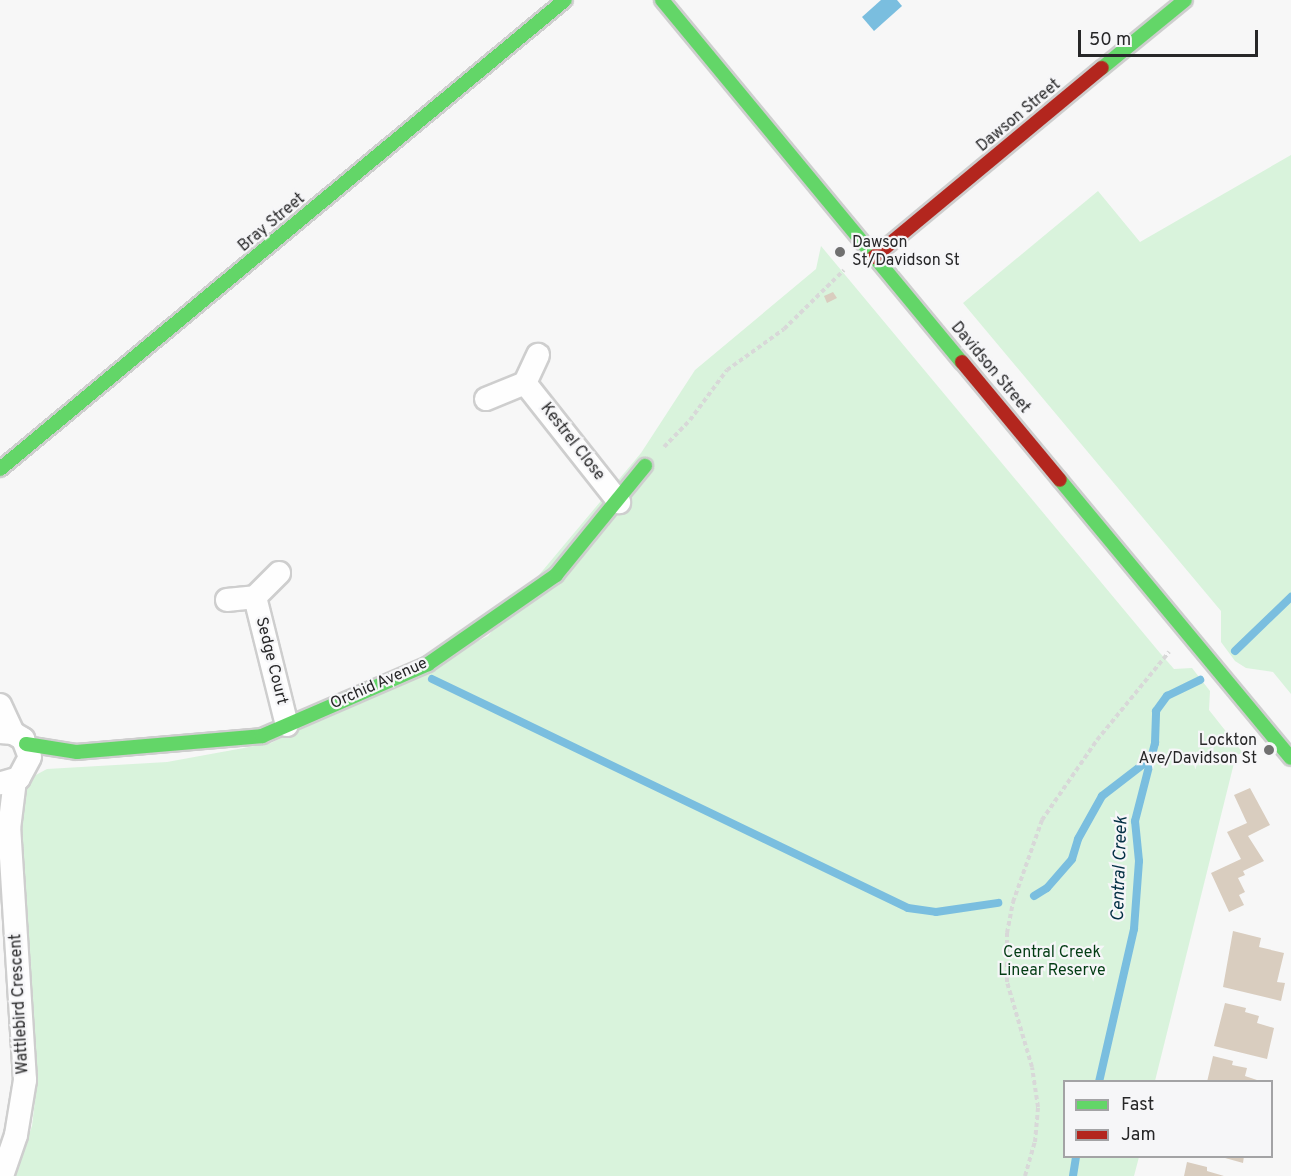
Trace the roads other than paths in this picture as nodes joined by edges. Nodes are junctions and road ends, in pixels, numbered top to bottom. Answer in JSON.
{"nodes":[{"id":1,"x":565,"y":0,"type":"edge"},
{"id":2,"x":662,"y":0,"type":"edge"},
{"id":3,"x":1185,"y":0,"type":"edge"},
{"id":4,"x":874,"y":257,"type":"junction"},
{"id":5,"x":538,"y":355,"type":"dead end"},
{"id":6,"x":525,"y":383,"type":"junction"},
{"id":7,"x":486,"y":399,"type":"dead end"},
{"id":8,"x":645,"y":466,"type":"road end"},
{"id":9,"x":0,"y":469,"type":"edge"},
{"id":10,"x":619,"y":502,"type":"junction"},
{"id":11,"x":279,"y":573,"type":"dead end"},
{"id":12,"x":255,"y":597,"type":"junction"},
{"id":13,"x":227,"y":600,"type":"dead end"},
{"id":14,"x":0,"y":705,"type":"edge"},
{"id":15,"x":287,"y":725,"type":"junction"},
{"id":16,"x":13,"y":736,"type":"edge"},
{"id":17,"x":77,"y":752,"type":"junction"},
{"id":18,"x":1291,"y":758,"type":"edge"},
{"id":19,"x":14,"y":778,"type":"edge"},
{"id":20,"x":0,"y":799,"type":"edge"},
{"id":21,"x":9,"y":830,"type":"junction"},
{"id":22,"x":2,"y":1176,"type":"edge"}],
"edges":[{"from":1,"to":9,"type":"street","name":"Bray Street"},
{"from":2,"to":4,"type":"street","name":"Davidson Street"},
{"from":3,"to":4,"type":"street","name":"Dawson Street"},
{"from":4,"to":18,"type":"street","name":"Davidson Street"},
{"from":5,"to":6,"type":"street"},
{"from":6,"to":7,"type":"street"},
{"from":6,"to":10,"type":"street","name":"Kestrel Close"},
{"from":8,"to":10,"type":"street","name":"Orchid Avenue"},
{"from":10,"to":15,"type":"street","name":"Orchid Avenue"},
{"from":11,"to":12,"type":"street","name":"Sedge Court"},
{"from":12,"to":13,"type":"street","name":"Sedge Court"},
{"from":12,"to":15,"type":"street","name":"Sedge Court"},
{"from":14,"to":16,"type":"street"},
{"from":15,"to":17,"type":"street","name":"Orchid Avenue"},
{"from":16,"to":17,"type":"street","name":"Orchid Avenue"},
{"from":16,"to":19,"type":"street","name":"Wattlebird Crescent"},
{"from":17,"to":19,"type":"street","name":"Orchid Avenue"},
{"from":19,"to":21,"type":"street","name":"Wattlebird Crescent"},
{"from":20,"to":21,"type":"street","name":"Wattlebird Crescent"},
{"from":21,"to":22,"type":"street","name":"Wattlebird Crescent"}]}
